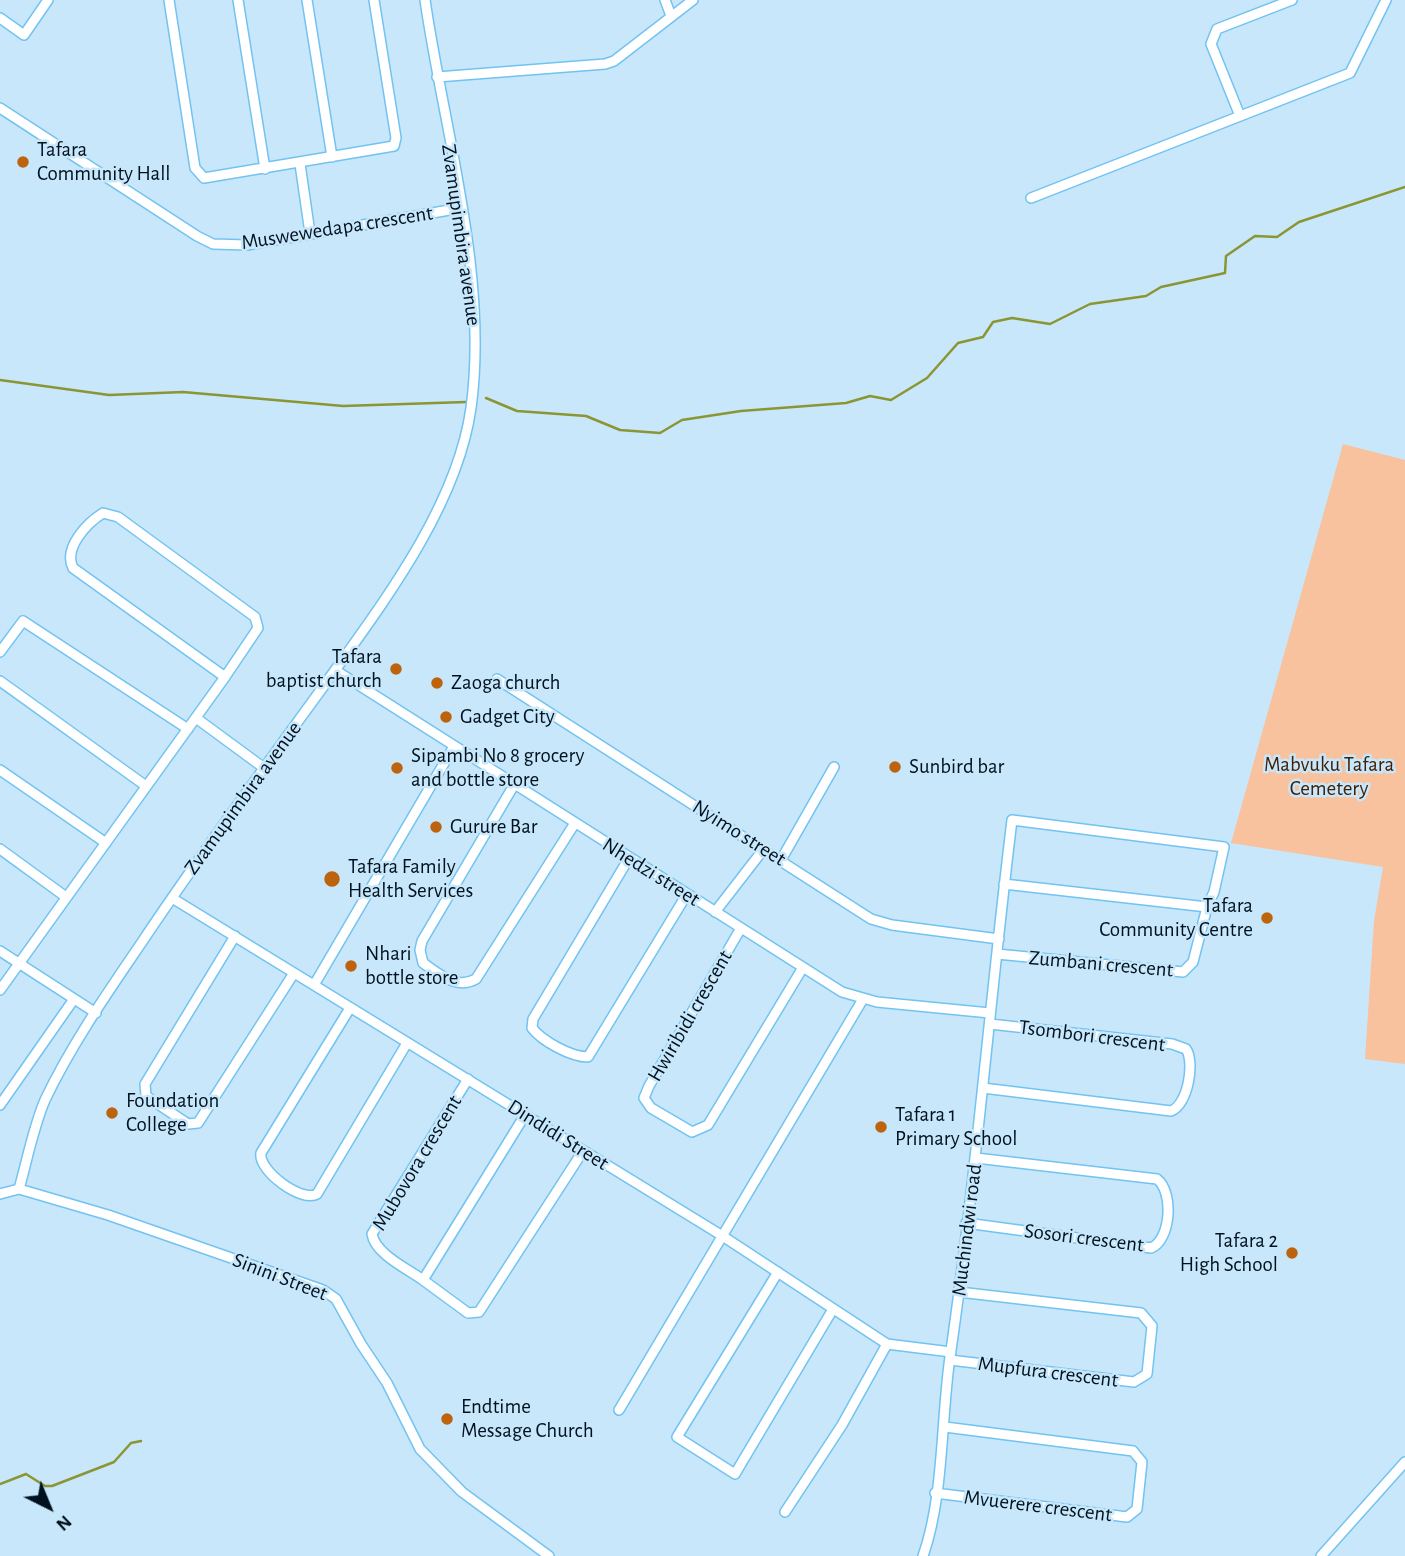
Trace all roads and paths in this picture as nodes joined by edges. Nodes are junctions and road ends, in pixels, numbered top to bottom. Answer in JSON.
{"nodes":[{"id":1,"x":48,"y":0,"type":"edge"},
{"id":2,"x":169,"y":0,"type":"edge"},
{"id":3,"x":238,"y":0,"type":"edge"},
{"id":4,"x":307,"y":0,"type":"edge"},
{"id":5,"x":374,"y":0,"type":"edge"},
{"id":6,"x":425,"y":0,"type":"edge"},
{"id":7,"x":665,"y":0,"type":"edge"},
{"id":8,"x":693,"y":0,"type":"edge"},
{"id":9,"x":1292,"y":0,"type":"edge"},
{"id":10,"x":1386,"y":0,"type":"edge"},
{"id":11,"x":671,"y":16,"type":"junction"},
{"id":12,"x":0,"y":18,"type":"edge"},
{"id":13,"x":436,"y":76,"type":"junction"},
{"id":14,"x":0,"y":108,"type":"edge"},
{"id":15,"x":1240,"y":116,"type":"junction"},
{"id":16,"x":332,"y":157,"type":"junction"},
{"id":17,"x":300,"y":164,"type":"junction"},
{"id":18,"x":265,"y":169,"type":"junction"},
{"id":19,"x":1031,"y":198,"type":"dead end"},
{"id":20,"x":461,"y":208,"type":"junction"},
{"id":21,"x":310,"y":233,"type":"junction"},
{"id":22,"x":0,"y":652,"type":"edge"},
{"id":23,"x":335,"y":670,"type":"junction"},
{"id":24,"x":225,"y":677,"type":"junction"},
{"id":25,"x":497,"y":679,"type":"dead end"},
{"id":26,"x":0,"y":681,"type":"edge"},
{"id":27,"x":196,"y":718,"type":"junction"},
{"id":28,"x":188,"y":729,"type":"junction"},
{"id":29,"x":453,"y":748,"type":"junction"},
{"id":30,"x":834,"y":766,"type":"dead end"},
{"id":31,"x":264,"y":768,"type":"junction"},
{"id":32,"x":0,"y":770,"type":"edge"},
{"id":33,"x":514,"y":785,"type":"junction"},
{"id":34,"x":146,"y":786,"type":"junction"},
{"id":35,"x":575,"y":823,"type":"junction"},
{"id":36,"x":106,"y":843,"type":"junction"},
{"id":37,"x":0,"y":849,"type":"edge"},
{"id":38,"x":763,"y":849,"type":"junction"},
{"id":39,"x":629,"y":858,"type":"junction"},
{"id":40,"x":781,"y":860,"type":"junction"},
{"id":41,"x":1004,"y":884,"type":"junction"},
{"id":42,"x":687,"y":894,"type":"junction"},
{"id":43,"x":66,"y":897,"type":"junction"},
{"id":44,"x":172,"y":898,"type":"junction"},
{"id":45,"x":1207,"y":907,"type":"junction"},
{"id":46,"x":715,"y":912,"type":"junction"},
{"id":47,"x":741,"y":928,"type":"junction"},
{"id":48,"x":235,"y":936,"type":"junction"},
{"id":49,"x":999,"y":939,"type":"junction"},
{"id":50,"x":0,"y":951,"type":"edge"},
{"id":51,"x":997,"y":954,"type":"junction"},
{"id":52,"x":19,"y":965,"type":"junction"},
{"id":53,"x":802,"y":968,"type":"junction"},
{"id":54,"x":294,"y":973,"type":"junction"},
{"id":55,"x":314,"y":985,"type":"junction"},
{"id":56,"x":0,"y":990,"type":"edge"},
{"id":57,"x":74,"y":999,"type":"junction"},
{"id":58,"x":863,"y":999,"type":"junction"},
{"id":59,"x":350,"y":1008,"type":"junction"},
{"id":60,"x":96,"y":1013,"type":"junction"},
{"id":61,"x":990,"y":1013,"type":"junction"},
{"id":62,"x":990,"y":1024,"type":"junction"},
{"id":63,"x":407,"y":1043,"type":"junction"},
{"id":64,"x":468,"y":1079,"type":"junction"},
{"id":65,"x":983,"y":1088,"type":"junction"},
{"id":66,"x":0,"y":1105,"type":"edge"},
{"id":67,"x":525,"y":1115,"type":"junction"},
{"id":68,"x":583,"y":1151,"type":"junction"},
{"id":69,"x":976,"y":1158,"type":"junction"},
{"id":70,"x":19,"y":1189,"type":"junction"},
{"id":71,"x":0,"y":1195,"type":"edge"},
{"id":72,"x":966,"y":1223,"type":"junction"},
{"id":73,"x":721,"y":1235,"type":"junction"},
{"id":74,"x":778,"y":1272,"type":"junction"},
{"id":75,"x":423,"y":1280,"type":"junction"},
{"id":76,"x":959,"y":1292,"type":"junction"},
{"id":77,"x":833,"y":1309,"type":"junction"},
{"id":78,"x":887,"y":1343,"type":"junction"},
{"id":79,"x":950,"y":1356,"type":"junction"},
{"id":80,"x":619,"y":1410,"type":"dead end"},
{"id":81,"x":945,"y":1427,"type":"junction"},
{"id":82,"x":1405,"y":1462,"type":"edge"},
{"id":83,"x":935,"y":1493,"type":"junction"},
{"id":84,"x":785,"y":1512,"type":"dead end"},
{"id":85,"x":549,"y":1556,"type":"edge"},
{"id":86,"x":923,"y":1556,"type":"edge"},
{"id":87,"x":1321,"y":1556,"type":"edge"}],
"edges":[{"from":1,"to":12,"type":"street"},
{"from":2,"to":18,"type":"street"},
{"from":3,"to":18,"type":"street"},
{"from":4,"to":16,"type":"street"},
{"from":5,"to":16,"type":"street"},
{"from":6,"to":13,"type":"street","name":"Zvamupimbira avenue"},
{"from":7,"to":11,"type":"street"},
{"from":8,"to":11,"type":"street"},
{"from":9,"to":15,"type":"street"},
{"from":10,"to":15,"type":"street"},
{"from":11,"to":13,"type":"street"},
{"from":13,"to":20,"type":"street","name":"Zvamupimbira avenue"},
{"from":14,"to":21,"type":"street","name":"Muswewedapa crescent"},
{"from":15,"to":19,"type":"street"},
{"from":16,"to":17,"type":"street"},
{"from":17,"to":18,"type":"street"},
{"from":17,"to":21,"type":"street"},
{"from":20,"to":21,"type":"street","name":"Muswewedapa crescent"},
{"from":20,"to":23,"type":"street","name":"Zvamupimbira avenue"},
{"from":22,"to":28,"type":"street"},
{"from":23,"to":29,"type":"street","name":"Nhedzi street"},
{"from":23,"to":31,"type":"street","name":"Zvamupimbira avenue"},
{"from":24,"to":24,"type":"street"},
{"from":24,"to":27,"type":"street"},
{"from":25,"to":38,"type":"street","name":"Nyimo street"},
{"from":26,"to":34,"type":"street"},
{"from":27,"to":28,"type":"street"},
{"from":27,"to":31,"type":"street"},
{"from":28,"to":34,"type":"street"},
{"from":29,"to":33,"type":"street","name":"Nhedzi street"},
{"from":29,"to":55,"type":"street"},
{"from":30,"to":40,"type":"street"},
{"from":31,"to":44,"type":"street","name":"Zvamupimbira avenue"},
{"from":32,"to":36,"type":"street"},
{"from":33,"to":35,"type":"street","name":"Nhedzi street"},
{"from":33,"to":35,"type":"street"},
{"from":34,"to":36,"type":"street"},
{"from":35,"to":39,"type":"street","name":"Nhedzi street"},
{"from":36,"to":43,"type":"street"},
{"from":37,"to":43,"type":"street"},
{"from":38,"to":40,"type":"street","name":"Nyimo street"},
{"from":38,"to":46,"type":"street"},
{"from":39,"to":42,"type":"street","name":"Nhedzi street"},
{"from":39,"to":42,"type":"street"},
{"from":40,"to":49,"type":"street","name":"Nyimo street"},
{"from":41,"to":45,"type":"street"},
{"from":41,"to":45,"type":"street","name":"Muchindwi road"},
{"from":41,"to":49,"type":"street","name":"Muchindwi road"},
{"from":42,"to":46,"type":"street","name":"Nhedzi street"},
{"from":43,"to":52,"type":"street"},
{"from":44,"to":48,"type":"street","name":"Dindidi Street"},
{"from":44,"to":60,"type":"street","name":"Zvamupimbira avenue"},
{"from":45,"to":51,"type":"street","name":"Zumbani crescent"},
{"from":46,"to":47,"type":"street","name":"Nhedzi street"},
{"from":47,"to":53,"type":"street","name":"Nhedzi street"},
{"from":47,"to":53,"type":"street","name":"Hwiribidi crescent"},
{"from":48,"to":54,"type":"street","name":"Dindidi Street"},
{"from":48,"to":54,"type":"street"},
{"from":49,"to":51,"type":"street","name":"Muchindwi road"},
{"from":50,"to":52,"type":"street"},
{"from":51,"to":61,"type":"street","name":"Muchindwi road"},
{"from":52,"to":56,"type":"street"},
{"from":52,"to":57,"type":"street"},
{"from":53,"to":58,"type":"street","name":"Nhedzi street"},
{"from":54,"to":55,"type":"street","name":"Dindidi Street"},
{"from":55,"to":59,"type":"street","name":"Dindidi Street"},
{"from":57,"to":60,"type":"street"},
{"from":57,"to":66,"type":"street"},
{"from":58,"to":61,"type":"street","name":"Nhedzi street"},
{"from":58,"to":73,"type":"street"},
{"from":59,"to":63,"type":"street","name":"Dindidi Street"},
{"from":59,"to":63,"type":"street"},
{"from":60,"to":70,"type":"street","name":"Zvamupimbira avenue"},
{"from":61,"to":62,"type":"street","name":"Muchindwi road"},
{"from":62,"to":65,"type":"street","name":"Muchindwi road"},
{"from":62,"to":65,"type":"street","name":"Tsombori crescent"},
{"from":63,"to":64,"type":"street","name":"Dindidi Street"},
{"from":64,"to":67,"type":"street","name":"Dindidi Street"},
{"from":64,"to":75,"type":"street","name":"Mubovora crescent"},
{"from":65,"to":69,"type":"street","name":"Muchindwi road"},
{"from":67,"to":68,"type":"street","name":"Dindidi Street"},
{"from":67,"to":75,"type":"street"},
{"from":68,"to":73,"type":"street","name":"Dindidi Street"},
{"from":68,"to":75,"type":"street"},
{"from":69,"to":72,"type":"street","name":"Muchindwi road"},
{"from":69,"to":72,"type":"street","name":"Sosori crescent"},
{"from":70,"to":71,"type":"street"},
{"from":70,"to":85,"type":"street","name":"Sinini Street"},
{"from":72,"to":76,"type":"street","name":"Muchindwi road"},
{"from":73,"to":74,"type":"street","name":"Dindidi Street"},
{"from":73,"to":80,"type":"street"},
{"from":74,"to":77,"type":"street","name":"Dindidi Street"},
{"from":74,"to":77,"type":"street"},
{"from":76,"to":79,"type":"street","name":"Muchindwi road"},
{"from":76,"to":79,"type":"street","name":"Mupfura crescent"},
{"from":77,"to":78,"type":"street","name":"Dindidi Street"},
{"from":78,"to":79,"type":"street","name":"Dindidi Street"},
{"from":78,"to":84,"type":"street"},
{"from":79,"to":81,"type":"street","name":"Muchindwi road"},
{"from":81,"to":83,"type":"street","name":"Muchindwi road"},
{"from":81,"to":83,"type":"street","name":"Mvuerere crescent"},
{"from":82,"to":87,"type":"street"},
{"from":83,"to":86,"type":"street","name":"Muchindwi road"}]}
